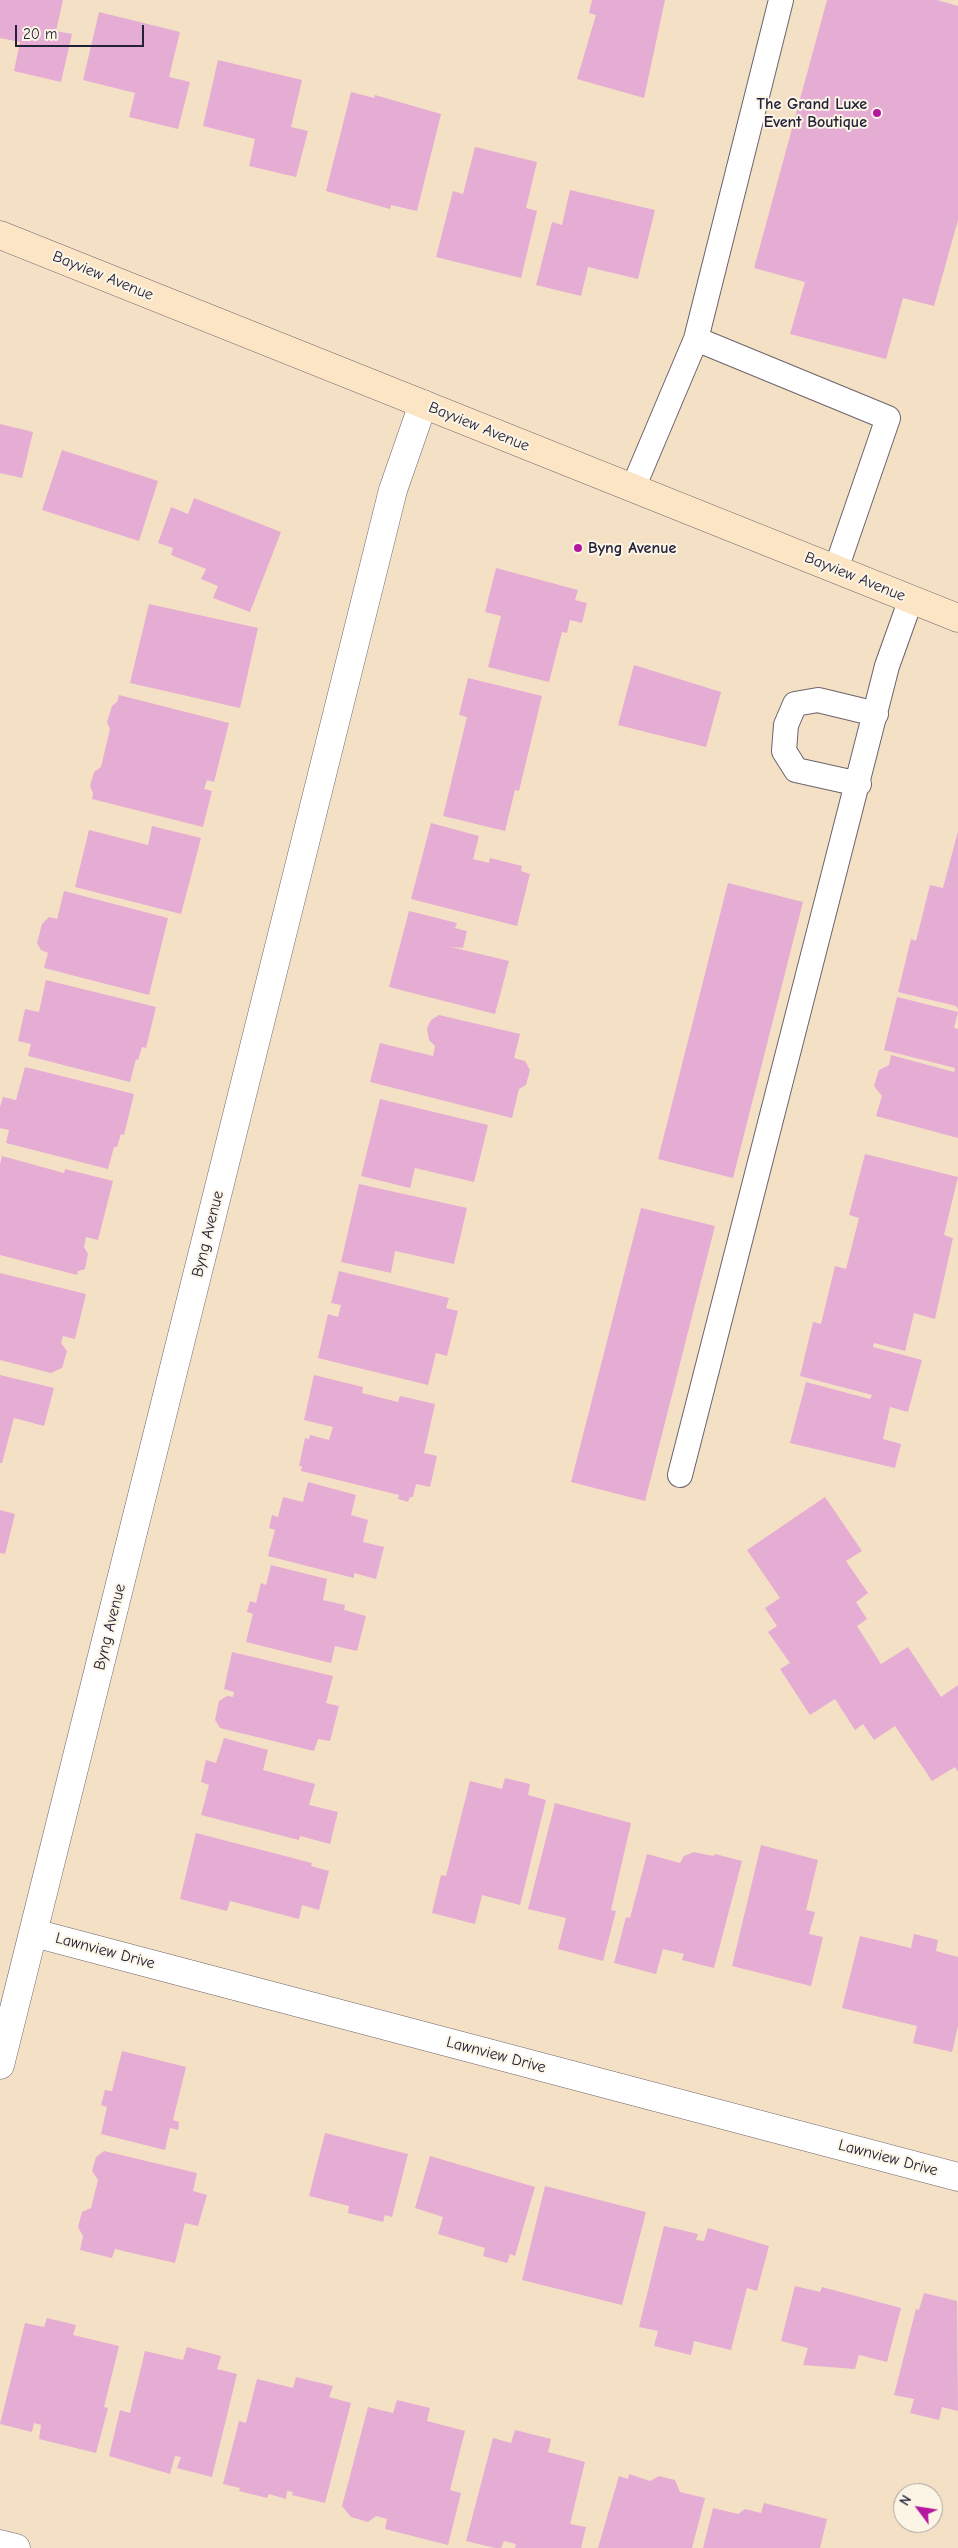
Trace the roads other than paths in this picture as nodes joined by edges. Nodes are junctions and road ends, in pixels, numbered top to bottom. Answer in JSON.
{"nodes":[{"id":1,"x":781,"y":0,"type":"edge"},
{"id":2,"x":0,"y":234,"type":"edge"},
{"id":3,"x":696,"y":339,"type":"junction"},
{"id":4,"x":423,"y":404,"type":"junction"},
{"id":5,"x":633,"y":488,"type":"junction"},
{"id":6,"x":836,"y":569,"type":"junction"},
{"id":7,"x":911,"y":599,"type":"junction"},
{"id":8,"x":958,"y":618,"type":"edge"},
{"id":9,"x":876,"y":714,"type":"junction"},
{"id":10,"x":859,"y":784,"type":"junction"},
{"id":11,"x":680,"y":1475,"type":"dead end"},
{"id":12,"x":34,"y":1932,"type":"junction"},
{"id":13,"x":0,"y":2065,"type":"edge"},
{"id":14,"x":958,"y":2177,"type":"edge"},
{"id":15,"x":0,"y":2544,"type":"edge"},
{"id":16,"x":16,"y":2548,"type":"edge"}],
"edges":[{"from":1,"to":3,"type":"lane"},
{"from":2,"to":4,"type":"main road","name":"Bayview Avenue"},
{"from":3,"to":5,"type":"lane"},
{"from":3,"to":6,"type":"lane"},
{"from":4,"to":5,"type":"main road","name":"Bayview Avenue"},
{"from":4,"to":12,"type":"street","name":"Byng Avenue"},
{"from":5,"to":6,"type":"main road","name":"Bayview Avenue"},
{"from":6,"to":7,"type":"main road","name":"Bayview Avenue"},
{"from":7,"to":8,"type":"main road","name":"Bayview Avenue"},
{"from":7,"to":9,"type":"lane"},
{"from":9,"to":10,"type":"lane"},
{"from":9,"to":10,"type":"lane"},
{"from":10,"to":11,"type":"lane"},
{"from":12,"to":13,"type":"street","name":"Byng Avenue"},
{"from":12,"to":14,"type":"street","name":"Lawnview Drive"},
{"from":15,"to":16,"type":"street"}]}
